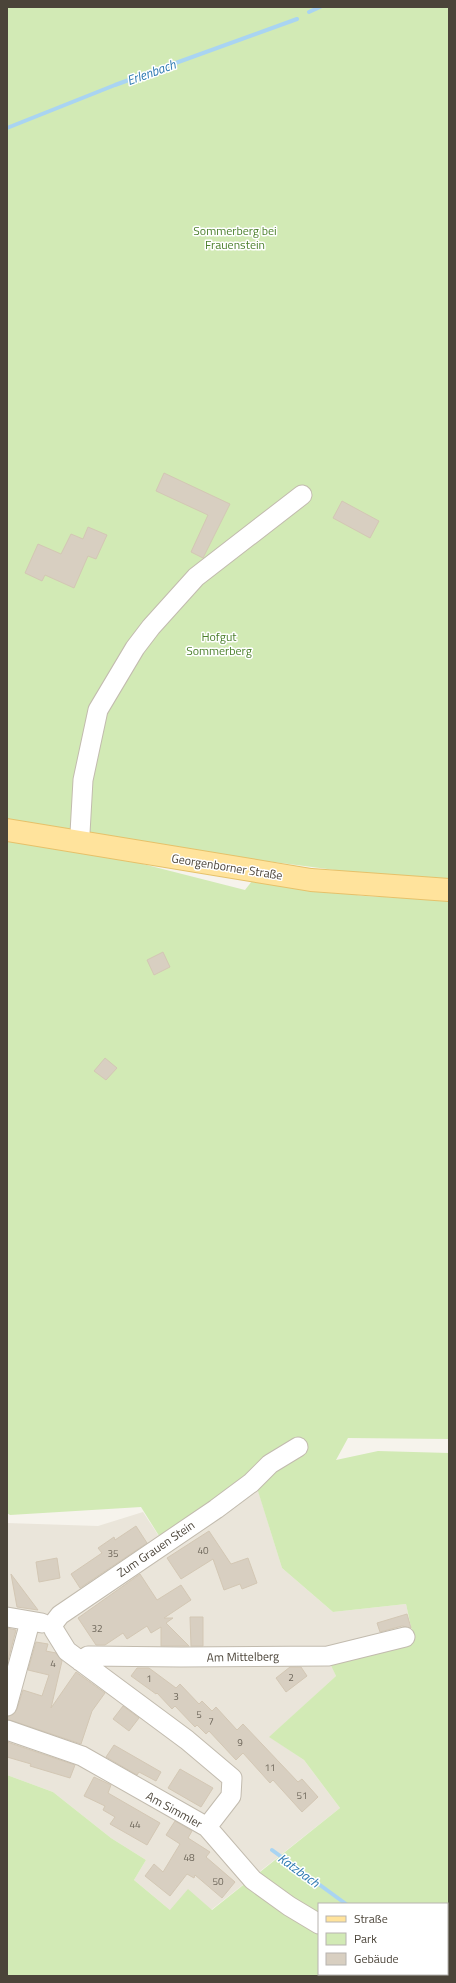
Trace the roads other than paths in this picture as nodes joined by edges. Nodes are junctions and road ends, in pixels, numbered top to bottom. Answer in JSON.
{"nodes":[{"id":1,"x":302,"y":494,"type":"dead end"},
{"id":2,"x":7,"y":830,"type":"edge"},
{"id":3,"x":81,"y":843,"type":"junction"},
{"id":4,"x":449,"y":890,"type":"edge"},
{"id":5,"x":298,"y":1447,"type":"dead end"},
{"id":6,"x":7,"y":1616,"type":"edge"},
{"id":7,"x":30,"y":1622,"type":"junction"},
{"id":8,"x":53,"y":1624,"type":"junction"},
{"id":9,"x":405,"y":1636,"type":"dead end"},
{"id":10,"x":80,"y":1661,"type":"junction"},
{"id":11,"x":7,"y":1706,"type":"edge"},
{"id":12,"x":7,"y":1730,"type":"edge"},
{"id":13,"x":207,"y":1828,"type":"junction"},
{"id":14,"x":318,"y":1923,"type":"edge"}],
"edges":[{"from":1,"to":3,"type":"street"},
{"from":2,"to":3,"type":"main road","name":"Georgenborner Straße"},
{"from":3,"to":4,"type":"main road","name":"Georgenborner Straße"},
{"from":5,"to":8,"type":"street","name":"Zum Grauen Stein"},
{"from":6,"to":7,"type":"street"},
{"from":7,"to":8,"type":"street"},
{"from":7,"to":11,"type":"street"},
{"from":8,"to":10,"type":"street"},
{"from":9,"to":10,"type":"street","name":"Am Mittelberg"},
{"from":10,"to":13,"type":"street"},
{"from":12,"to":13,"type":"street","name":"Am Simmler"},
{"from":13,"to":14,"type":"street","name":"Am Simmler"}]}
